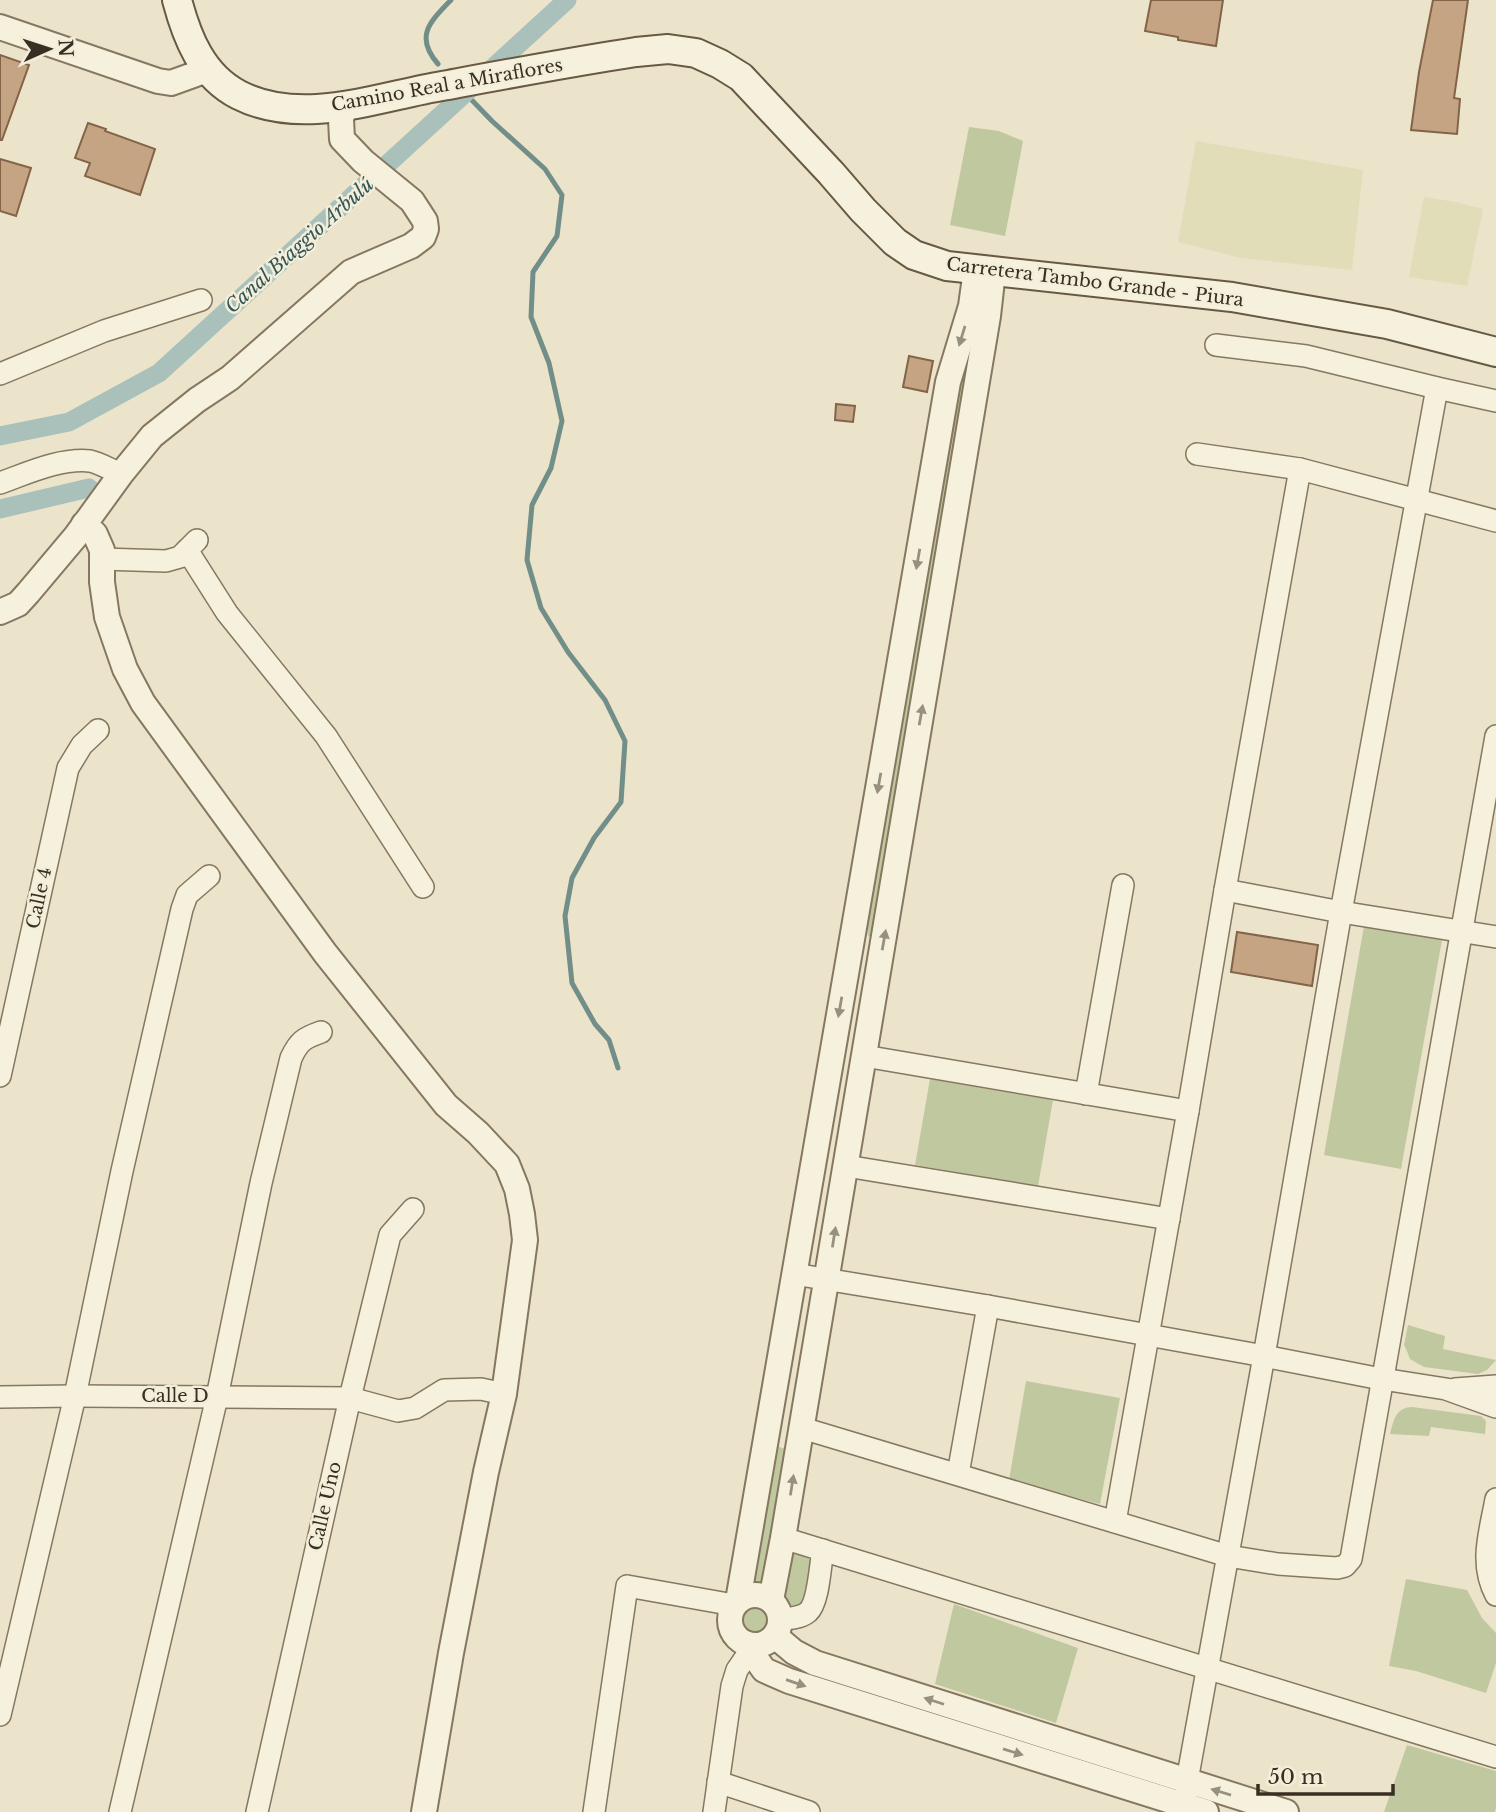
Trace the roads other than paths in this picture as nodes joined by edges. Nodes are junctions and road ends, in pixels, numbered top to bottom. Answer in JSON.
{"nodes":[{"id":1,"x":177,"y":0,"type":"edge"},
{"id":2,"x":0,"y":27,"type":"edge"},
{"id":3,"x":605,"y":57,"type":"joint"},
{"id":4,"x":207,"y":70,"type":"junction"},
{"id":5,"x":345,"y":106,"type":"junction"},
{"id":6,"x":984,"y":271,"type":"junction"},
{"id":7,"x":201,"y":300,"type":"dead end"},
{"id":8,"x":1216,"y":345,"type":"dead end"},
{"id":9,"x":1496,"y":352,"type":"edge"},
{"id":10,"x":0,"y":374,"type":"edge"},
{"id":11,"x":1437,"y":388,"type":"junction"},
{"id":12,"x":1496,"y":401,"type":"edge"},
{"id":13,"x":1197,"y":454,"type":"dead end"},
{"id":14,"x":1300,"y":469,"type":"junction"},
{"id":15,"x":121,"y":474,"type":"junction"},
{"id":16,"x":0,"y":483,"type":"edge"},
{"id":17,"x":1416,"y":500,"type":"junction"},
{"id":18,"x":1496,"y":520,"type":"edge"},
{"id":19,"x":80,"y":530,"type":"junction"},
{"id":20,"x":102,"y":559,"type":"junction"},
{"id":21,"x":0,"y":612,"type":"edge"},
{"id":22,"x":98,"y":730,"type":"dead end"},
{"id":23,"x":1496,"y":736,"type":"edge"},
{"id":24,"x":209,"y":876,"type":"dead end"},
{"id":25,"x":1123,"y":885,"type":"dead end"},
{"id":26,"x":423,"y":887,"type":"dead end"},
{"id":27,"x":1225,"y":890,"type":"junction"},
{"id":28,"x":1341,"y":912,"type":"junction"},
{"id":29,"x":1462,"y":931,"type":"junction"},
{"id":30,"x":1496,"y":937,"type":"edge"},
{"id":31,"x":321,"y":1032,"type":"dead end"},
{"id":32,"x":864,"y":1056,"type":"junction"},
{"id":33,"x":0,"y":1076,"type":"edge"},
{"id":34,"x":1086,"y":1094,"type":"junction"},
{"id":35,"x":1188,"y":1111,"type":"junction"},
{"id":36,"x":846,"y":1166,"type":"junction"},
{"id":37,"x":413,"y":1209,"type":"dead end"},
{"id":38,"x":1169,"y":1219,"type":"junction"},
{"id":39,"x":794,"y":1275,"type":"junction"},
{"id":40,"x":827,"y":1280,"type":"junction"},
{"id":41,"x":988,"y":1306,"type":"junction"},
{"id":42,"x":1148,"y":1335,"type":"junction"},
{"id":43,"x":1264,"y":1356,"type":"junction"},
{"id":44,"x":1382,"y":1379,"type":"junction"},
{"id":45,"x":1496,"y":1386,"type":"edge"},
{"id":46,"x":1446,"y":1389,"type":"junction"},
{"id":47,"x":505,"y":1394,"type":"junction"},
{"id":48,"x":75,"y":1396,"type":"junction"},
{"id":49,"x":0,"y":1397,"type":"edge"},
{"id":50,"x":217,"y":1397,"type":"junction"},
{"id":51,"x":349,"y":1398,"type":"junction"},
{"id":52,"x":1496,"y":1407,"type":"edge"},
{"id":53,"x":802,"y":1428,"type":"junction"},
{"id":54,"x":958,"y":1474,"type":"junction"},
{"id":55,"x":1496,"y":1499,"type":"edge"},
{"id":56,"x":1115,"y":1522,"type":"junction"},
{"id":57,"x":783,"y":1538,"type":"junction"},
{"id":58,"x":823,"y":1550,"type":"junction"},
{"id":59,"x":1228,"y":1556,"type":"junction"},
{"id":60,"x":1496,"y":1595,"type":"edge"},
{"id":61,"x":736,"y":1603,"type":"junction"},
{"id":62,"x":776,"y":1619,"type":"junction"},
{"id":63,"x":748,"y":1647,"type":"junction"},
{"id":64,"x":1206,"y":1668,"type":"junction"},
{"id":65,"x":0,"y":1715,"type":"edge"},
{"id":66,"x":1496,"y":1757,"type":"edge"},
{"id":67,"x":1187,"y":1781,"type":"junction"},
{"id":68,"x":718,"y":1782,"type":"junction"},
{"id":69,"x":1192,"y":1810,"type":"edge"},
{"id":70,"x":120,"y":1812,"type":"edge"},
{"id":71,"x":257,"y":1812,"type":"edge"},
{"id":72,"x":424,"y":1812,"type":"edge"},
{"id":73,"x":594,"y":1812,"type":"edge"},
{"id":74,"x":714,"y":1812,"type":"edge"},
{"id":75,"x":810,"y":1812,"type":"edge"},
{"id":76,"x":1286,"y":1812,"type":"edge"}],
"edges":[{"from":1,"to":4,"type":"main road","name":"Camino Real a Miraflores"},
{"from":2,"to":4,"type":"street"},
{"from":3,"to":5,"type":"main road","name":"Camino Real a Miraflores"},
{"from":3,"to":6,"type":"main road","name":"Carretera Tambo Grande - Piura"},
{"from":4,"to":5,"type":"main road","name":"Camino Real a Miraflores"},
{"from":5,"to":15,"type":"street"},
{"from":6,"to":9,"type":"main road","name":"Carretera Tambo Grande - Piura"},
{"from":32,"to":6,"type":"street","one_way":true},
{"from":6,"to":39,"type":"street","one_way":true},
{"from":7,"to":10,"type":"street"},
{"from":8,"to":11,"type":"street"},
{"from":11,"to":12,"type":"street"},
{"from":11,"to":17,"type":"street"},
{"from":13,"to":14,"type":"street"},
{"from":14,"to":17,"type":"street"},
{"from":14,"to":27,"type":"street"},
{"from":15,"to":16,"type":"street"},
{"from":15,"to":19,"type":"street"},
{"from":17,"to":18,"type":"street"},
{"from":17,"to":28,"type":"street"},
{"from":19,"to":20,"type":"street"},
{"from":19,"to":21,"type":"street"},
{"from":20,"to":26,"type":"street"},
{"from":20,"to":47,"type":"street"},
{"from":22,"to":33,"type":"street","name":"Calle 4"},
{"from":23,"to":29,"type":"street"},
{"from":24,"to":48,"type":"street"},
{"from":25,"to":34,"type":"street"},
{"from":27,"to":28,"type":"street"},
{"from":27,"to":35,"type":"street"},
{"from":28,"to":29,"type":"street"},
{"from":28,"to":43,"type":"street"},
{"from":29,"to":30,"type":"street"},
{"from":29,"to":44,"type":"street"},
{"from":31,"to":50,"type":"street"},
{"from":32,"to":34,"type":"street"},
{"from":32,"to":36,"type":"street"},
{"from":34,"to":35,"type":"street"},
{"from":35,"to":38,"type":"street"},
{"from":36,"to":38,"type":"street"},
{"from":40,"to":36,"type":"street","one_way":true},
{"from":37,"to":51,"type":"street","name":"Calle Uno"},
{"from":38,"to":42,"type":"street"},
{"from":39,"to":40,"type":"street"},
{"from":39,"to":61,"type":"street"},
{"from":40,"to":41,"type":"street"},
{"from":40,"to":53,"type":"street"},
{"from":41,"to":42,"type":"street"},
{"from":41,"to":54,"type":"street"},
{"from":42,"to":43,"type":"street"},
{"from":42,"to":56,"type":"street"},
{"from":43,"to":44,"type":"street"},
{"from":43,"to":59,"type":"street"},
{"from":44,"to":46,"type":"street"},
{"from":44,"to":59,"type":"street"},
{"from":45,"to":46,"type":"street"},
{"from":46,"to":52,"type":"street"},
{"from":47,"to":51,"type":"street","name":"Calle D"},
{"from":47,"to":72,"type":"street"},
{"from":48,"to":49,"type":"street","name":"Calle D"},
{"from":48,"to":50,"type":"street","name":"Calle D"},
{"from":48,"to":65,"type":"street"},
{"from":50,"to":51,"type":"street","name":"Calle D"},
{"from":50,"to":70,"type":"street"},
{"from":51,"to":71,"type":"street","name":"Calle Uno"},
{"from":53,"to":54,"type":"street"},
{"from":57,"to":53,"type":"street","one_way":true},
{"from":54,"to":56,"type":"street"},
{"from":55,"to":60,"type":"street"},
{"from":56,"to":59,"type":"street"},
{"from":57,"to":58,"type":"street"},
{"from":57,"to":62,"type":"street"},
{"from":58,"to":62,"type":"street"},
{"from":58,"to":64,"type":"street"},
{"from":59,"to":64,"type":"street"},
{"from":61,"to":62,"type":"street"},
{"from":61,"to":63,"type":"street"},
{"from":61,"to":73,"type":"street"},
{"from":62,"to":63,"type":"street"},
{"from":67,"to":62,"type":"street","one_way":true},
{"from":63,"to":68,"type":"street"},
{"from":63,"to":69,"type":"street","one_way":true},
{"from":64,"to":66,"type":"street"},
{"from":64,"to":67,"type":"street"},
{"from":67,"to":69,"type":"street"},
{"from":76,"to":67,"type":"street","one_way":true},
{"from":68,"to":74,"type":"street"},
{"from":68,"to":75,"type":"street"}]}
